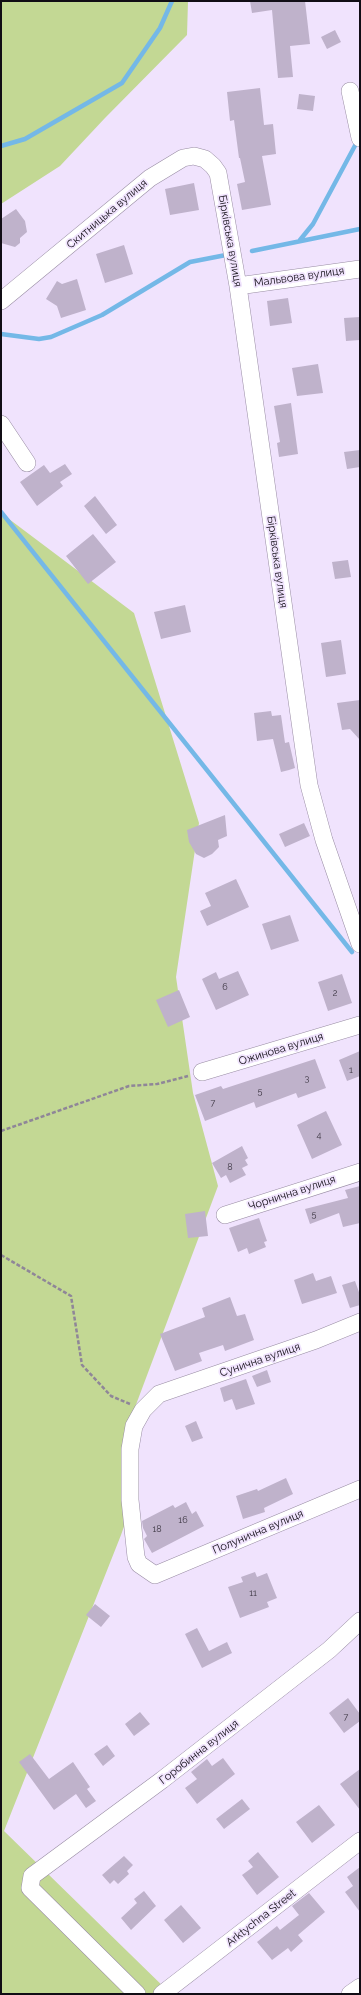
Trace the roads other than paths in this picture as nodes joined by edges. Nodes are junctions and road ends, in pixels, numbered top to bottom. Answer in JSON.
{"nodes":[{"id":1,"x":350,"y":91,"type":"dead end"},
{"id":2,"x":359,"y":131,"type":"edge"},
{"id":3,"x":218,"y":173,"type":"joint"},
{"id":4,"x":360,"y":269,"type":"edge"},
{"id":5,"x":238,"y":286,"type":"junction"},
{"id":6,"x":1,"y":301,"type":"edge"},
{"id":7,"x":1,"y":424,"type":"edge"},
{"id":8,"x":27,"y":463,"type":"dead end"},
{"id":9,"x":360,"y":944,"type":"edge"},
{"id":10,"x":360,"y":1025,"type":"edge"},
{"id":11,"x":202,"y":1072,"type":"road end"},
{"id":12,"x":360,"y":1172,"type":"edge"},
{"id":13,"x":225,"y":1215,"type":"dead end"},
{"id":14,"x":360,"y":1322,"type":"edge"},
{"id":15,"x":360,"y":1489,"type":"edge"},
{"id":16,"x":155,"y":1575,"type":"joint"},
{"id":17,"x":360,"y":1621,"type":"edge"},
{"id":18,"x":360,"y":1842,"type":"edge"},
{"id":19,"x":360,"y":1987,"type":"edge"},
{"id":20,"x":137,"y":1994,"type":"edge"},
{"id":21,"x":162,"y":1994,"type":"edge"},
{"id":22,"x":350,"y":1994,"type":"edge"}],
"edges":[{"from":1,"to":2,"type":"street"},
{"from":3,"to":5,"type":"street","name":"Бірківська вулиця"},
{"from":3,"to":6,"type":"street","name":"Скитницька вулиця"},
{"from":4,"to":5,"type":"street","name":"Мальвова вулиця"},
{"from":5,"to":9,"type":"street","name":"Бірківська вулиця"},
{"from":7,"to":8,"type":"street"},
{"from":10,"to":11,"type":"street","name":"Ожинова вулиця"},
{"from":12,"to":13,"type":"street","name":"Чорнична вулиця"},
{"from":14,"to":16,"type":"street","name":"Сунична вулиця"},
{"from":15,"to":16,"type":"street","name":"Полунична вулиця"},
{"from":17,"to":20,"type":"street","name":"Горобинна вулиця"},
{"from":18,"to":21,"type":"street","name":"Arktychna Street"},
{"from":19,"to":22,"type":"street"}]}
